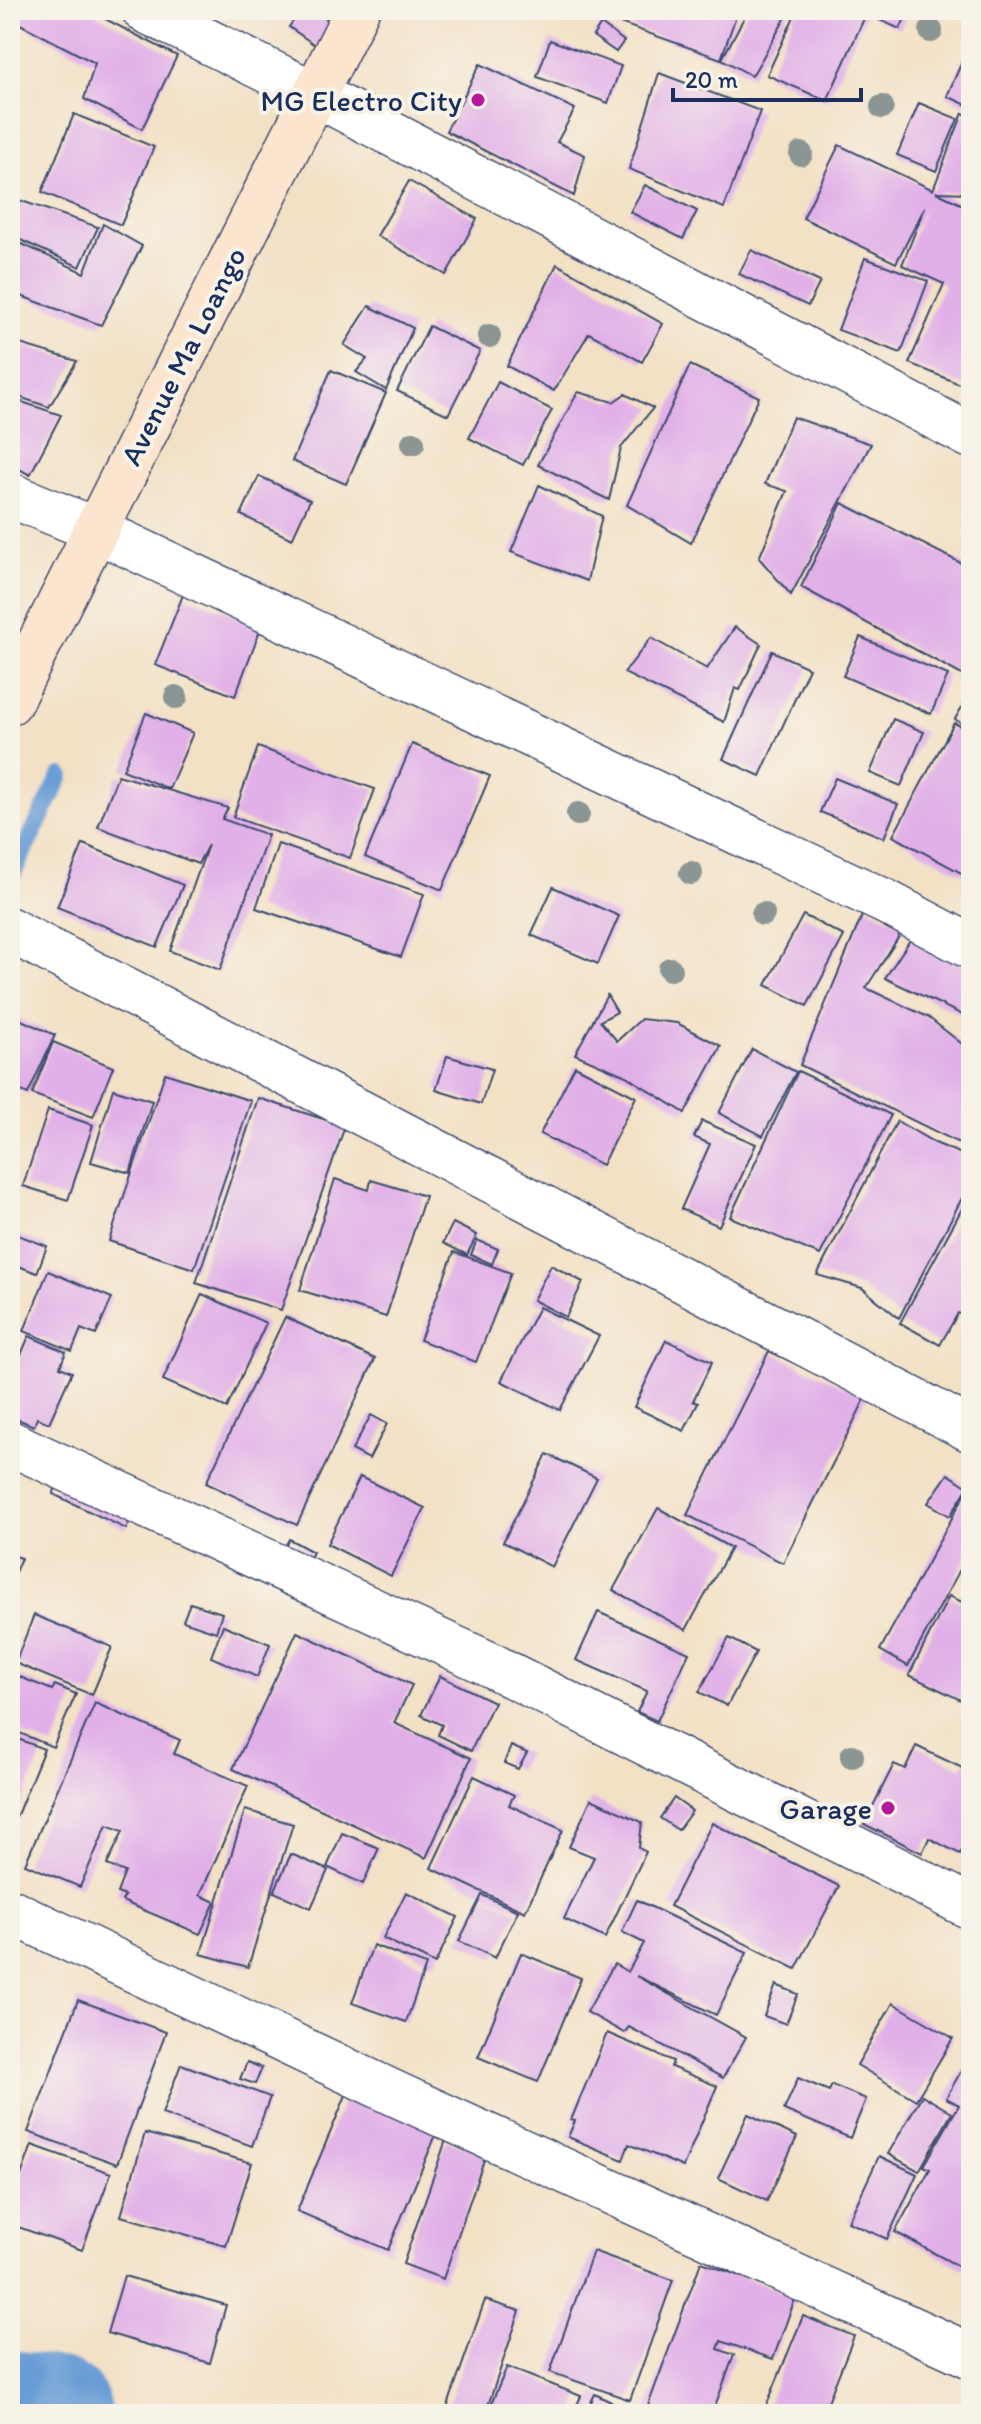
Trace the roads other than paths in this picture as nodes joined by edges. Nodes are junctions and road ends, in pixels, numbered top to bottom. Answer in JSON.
{"nodes":[{"id":1,"x":144,"y":10,"type":"edge"},
{"id":2,"x":357,"y":10,"type":"edge"},
{"id":3,"x":315,"y":94,"type":"junction"},
{"id":4,"x":971,"y":436,"type":"edge"},
{"id":5,"x":10,"y":495,"type":"edge"},
{"id":6,"x":96,"y":530,"type":"junction"},
{"id":7,"x":10,"y":702,"type":"edge"},
{"id":8,"x":10,"y":930,"type":"edge"},
{"id":9,"x":971,"y":947,"type":"edge"},
{"id":10,"x":971,"y":1430,"type":"edge"},
{"id":11,"x":10,"y":1443,"type":"edge"},
{"id":12,"x":971,"y":1907,"type":"edge"},
{"id":13,"x":10,"y":1911,"type":"edge"},
{"id":14,"x":971,"y":2356,"type":"edge"}],
"edges":[{"from":1,"to":3,"type":"street"},
{"from":2,"to":3,"type":"main road","name":"Avenue Ma Loango"},
{"from":3,"to":4,"type":"street"},
{"from":3,"to":6,"type":"main road","name":"Avenue Ma Loango"},
{"from":5,"to":6,"type":"street"},
{"from":6,"to":7,"type":"main road","name":"Avenue Ma Loango"},
{"from":6,"to":9,"type":"street"},
{"from":8,"to":10,"type":"street"},
{"from":11,"to":12,"type":"street"},
{"from":13,"to":14,"type":"street"}]}
